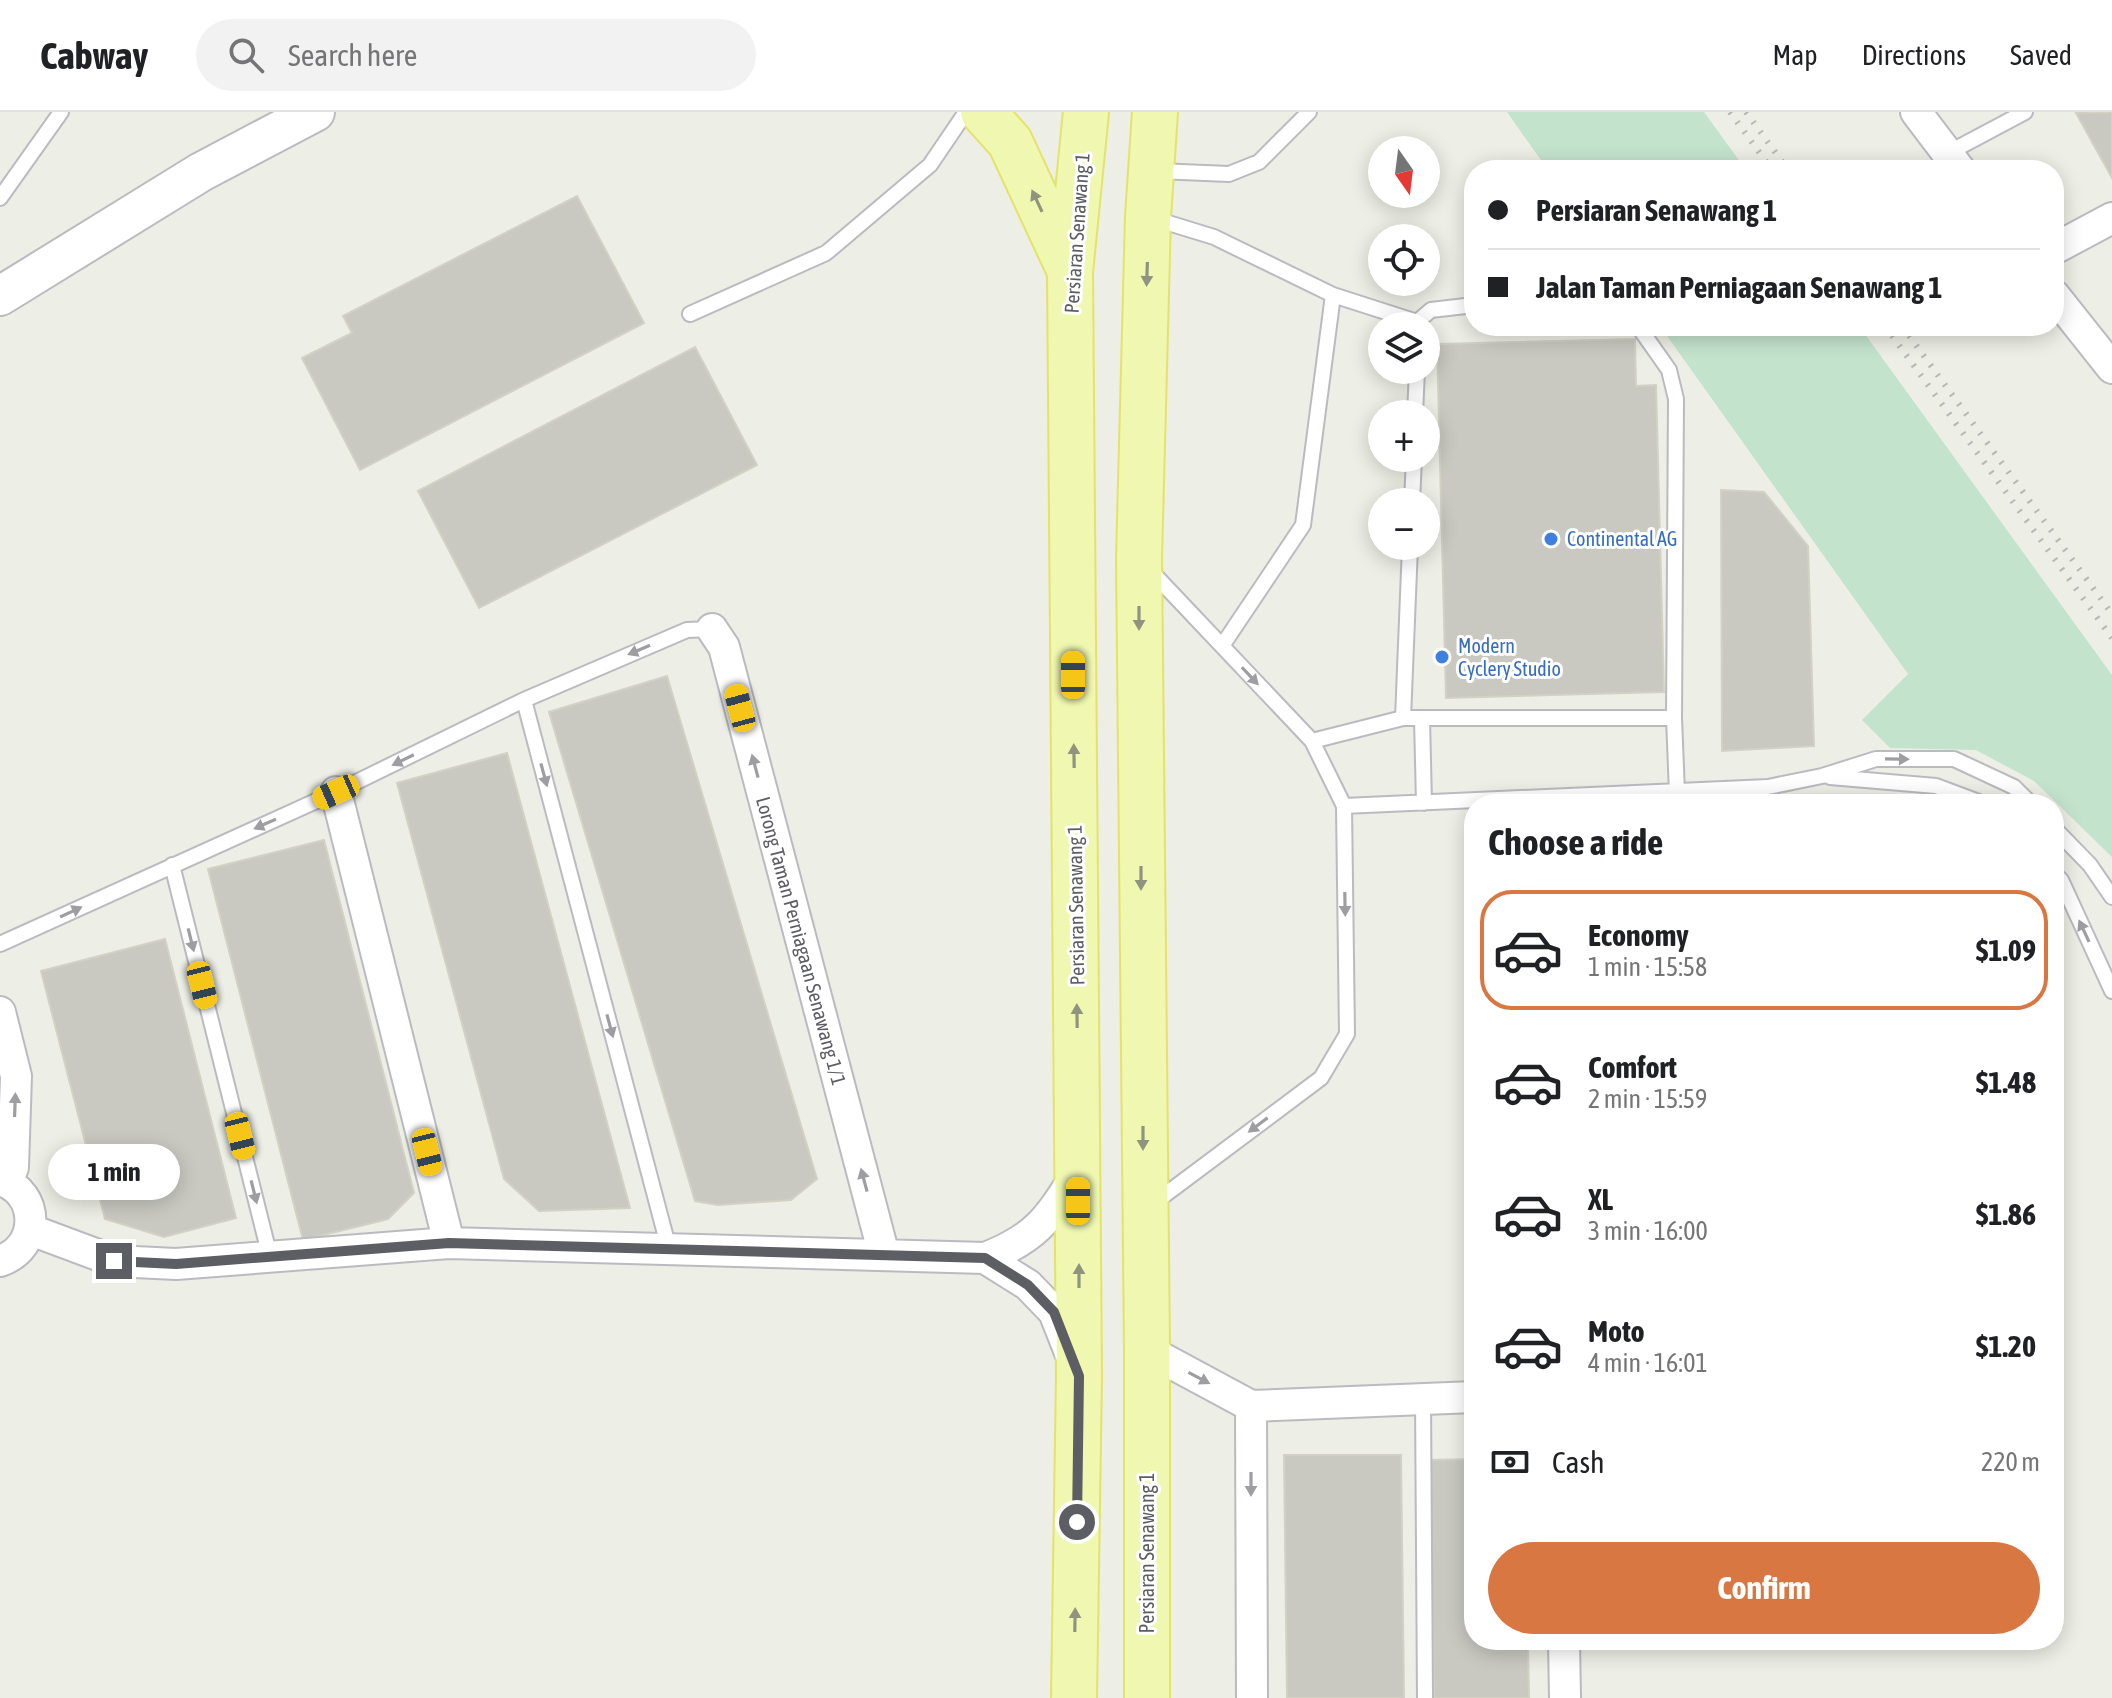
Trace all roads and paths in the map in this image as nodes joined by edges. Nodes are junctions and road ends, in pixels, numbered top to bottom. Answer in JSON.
{"nodes":[{"id":1,"x":61,"y":112,"type":"edge"},
{"id":2,"x":966,"y":112,"type":"edge"},
{"id":3,"x":983,"y":112,"type":"edge"},
{"id":4,"x":1086,"y":112,"type":"edge"},
{"id":5,"x":1155,"y":112,"type":"edge"},
{"id":6,"x":1309,"y":112,"type":"edge"},
{"id":7,"x":1916,"y":112,"type":"edge"},
{"id":8,"x":2025,"y":112,"type":"edge"},
{"id":9,"x":307,"y":114,"type":"edge"},
{"id":10,"x":1952,"y":160,"type":"edge"},
{"id":11,"x":1957,"y":160,"type":"edge"},
{"id":12,"x":1150,"y":171,"type":"junction"},
{"id":13,"x":0,"y":198,"type":"edge"},
{"id":14,"x":1148,"y":217,"type":"junction"},
{"id":15,"x":2112,"y":218,"type":"edge"},
{"id":16,"x":2064,"y":244,"type":"edge"},
{"id":17,"x":1070,"y":272,"type":"junction"},
{"id":18,"x":1333,"y":295,"type":"junction"},
{"id":19,"x":0,"y":296,"type":"edge"},
{"id":20,"x":1464,"y":306,"type":"edge"},
{"id":21,"x":2064,"y":308,"type":"edge"},
{"id":22,"x":1383,"y":312,"type":"edge"},
{"id":23,"x":1429,"y":312,"type":"edge"},
{"id":24,"x":690,"y":314,"type":"dead end"},
{"id":25,"x":1645,"y":336,"type":"edge"},
{"id":26,"x":2112,"y":368,"type":"edge"},
{"id":27,"x":1139,"y":558,"type":"junction"},
{"id":28,"x":1409,"y":560,"type":"edge"},
{"id":29,"x":712,"y":629,"type":"joint"},
{"id":30,"x":1222,"y":646,"type":"junction"},
{"id":31,"x":524,"y":700,"type":"junction"},
{"id":32,"x":1403,"y":718,"type":"junction"},
{"id":33,"x":1674,"y":718,"type":"junction"},
{"id":34,"x":1422,"y":719,"type":"junction"},
{"id":35,"x":1312,"y":741,"type":"junction"},
{"id":36,"x":1822,"y":776,"type":"junction"},
{"id":37,"x":1768,"y":787,"type":"junction"},
{"id":38,"x":336,"y":792,"type":"junction"},
{"id":39,"x":1677,"y":793,"type":"junction"},
{"id":40,"x":1652,"y":794,"type":"edge"},
{"id":41,"x":1768,"y":794,"type":"edge"},
{"id":42,"x":1957,"y":794,"type":"edge"},
{"id":43,"x":2021,"y":794,"type":"edge"},
{"id":44,"x":1464,"y":801,"type":"edge"},
{"id":45,"x":1424,"y":803,"type":"junction"},
{"id":46,"x":1344,"y":806,"type":"junction"},
{"id":47,"x":2064,"y":838,"type":"edge"},
{"id":48,"x":172,"y":865,"type":"junction"},
{"id":49,"x":2064,"y":887,"type":"edge"},
{"id":50,"x":2112,"y":897,"type":"edge"},
{"id":51,"x":0,"y":944,"type":"edge"},
{"id":52,"x":2112,"y":991,"type":"edge"},
{"id":53,"x":0,"y":1012,"type":"edge"},
{"id":54,"x":1078,"y":1172,"type":"junction"},
{"id":55,"x":4,"y":1181,"type":"edge"},
{"id":56,"x":1144,"y":1211,"type":"junction"},
{"id":57,"x":31,"y":1230,"type":"junction"},
{"id":58,"x":449,"y":1243,"type":"junction"},
{"id":59,"x":669,"y":1249,"type":"junction"},
{"id":60,"x":884,"y":1255,"type":"junction"},
{"id":61,"x":270,"y":1257,"type":"junction"},
{"id":62,"x":985,"y":1258,"type":"junction"},
{"id":63,"x":0,"y":1261,"type":"edge"},
{"id":64,"x":1147,"y":1350,"type":"junction"},
{"id":65,"x":1079,"y":1376,"type":"junction"},
{"id":66,"x":1464,"y":1397,"type":"edge"},
{"id":67,"x":1423,"y":1399,"type":"junction"},
{"id":68,"x":1251,"y":1406,"type":"junction"},
{"id":69,"x":1564,"y":1650,"type":"edge"},
{"id":70,"x":1074,"y":1698,"type":"edge"},
{"id":71,"x":1147,"y":1698,"type":"edge"},
{"id":72,"x":1252,"y":1698,"type":"edge"},
{"id":73,"x":1425,"y":1698,"type":"edge"},
{"id":74,"x":1565,"y":1698,"type":"edge"}],
"edges":[{"from":1,"to":13,"type":"lane"},
{"from":2,"to":24,"type":"lane"},
{"from":17,"to":3,"type":"main road","one_way":true},
{"from":4,"to":17,"type":"main road","name":"Persiaran Senawang 1"},
{"from":5,"to":12,"type":"main road","name":"Persiaran Senawang 1"},
{"from":6,"to":12,"type":"lane"},
{"from":7,"to":10,"type":"street"},
{"from":8,"to":11,"type":"lane"},
{"from":9,"to":19,"type":"street"},
{"from":12,"to":14,"type":"main road","name":"Persiaran Senawang 1"},
{"from":14,"to":18,"type":"lane"},
{"from":14,"to":27,"type":"main road","name":"Persiaran Senawang 1","one_way":true},
{"from":15,"to":16,"type":"street"},
{"from":54,"to":17,"type":"main road","name":"Persiaran Senawang 1","one_way":true},
{"from":18,"to":22,"type":"lane"},
{"from":18,"to":30,"type":"lane"},
{"from":20,"to":23,"type":"lane"},
{"from":21,"to":26,"type":"street"},
{"from":25,"to":33,"type":"lane"},
{"from":27,"to":30,"type":"lane"},
{"from":27,"to":56,"type":"main road","name":"Persiaran Senawang 1","one_way":true},
{"from":28,"to":32,"type":"lane"},
{"from":29,"to":31,"type":"lane","one_way":true},
{"from":60,"to":29,"type":"street","name":"Lorong Taman Perniagaan Senawang 1/1","one_way":true},
{"from":30,"to":35,"type":"lane","one_way":true},
{"from":31,"to":38,"type":"lane","one_way":true},
{"from":31,"to":59,"type":"lane","one_way":true},
{"from":32,"to":34,"type":"lane"},
{"from":32,"to":35,"type":"lane"},
{"from":33,"to":34,"type":"lane"},
{"from":33,"to":39,"type":"lane"},
{"from":34,"to":45,"type":"lane"},
{"from":35,"to":46,"type":"lane"},
{"from":36,"to":37,"type":"lane"},
{"from":36,"to":42,"type":"lane"},
{"from":36,"to":43,"type":"lane","one_way":true},
{"from":37,"to":39,"type":"lane"},
{"from":37,"to":41,"type":"lane"},
{"from":38,"to":48,"type":"lane","one_way":true},
{"from":38,"to":58,"type":"street"},
{"from":39,"to":40,"type":"lane"},
{"from":44,"to":45,"type":"lane"},
{"from":45,"to":46,"type":"lane"},
{"from":46,"to":56,"type":"lane","one_way":true},
{"from":47,"to":50,"type":"lane"},
{"from":51,"to":48,"type":"lane","one_way":true},
{"from":48,"to":61,"type":"lane","one_way":true},
{"from":52,"to":49,"type":"lane","one_way":true},
{"from":55,"to":53,"type":"street","one_way":true},
{"from":54,"to":62,"type":"street"},
{"from":65,"to":54,"type":"main road","name":"Persiaran Senawang 1","one_way":true},
{"from":55,"to":57,"type":"street"},
{"from":56,"to":64,"type":"main road","name":"Persiaran Senawang 1"},
{"from":57,"to":61,"type":"street"},
{"from":57,"to":63,"type":"street"},
{"from":58,"to":59,"type":"street"},
{"from":58,"to":61,"type":"street"},
{"from":59,"to":60,"type":"street"},
{"from":60,"to":62,"type":"street"},
{"from":62,"to":65,"type":"street"},
{"from":64,"to":68,"type":"street","one_way":true},
{"from":64,"to":71,"type":"main road","name":"Persiaran Senawang 1"},
{"from":70,"to":65,"type":"main road","name":"Persiaran Senawang 1","one_way":true},
{"from":66,"to":67,"type":"street"},
{"from":67,"to":68,"type":"street"},
{"from":67,"to":73,"type":"lane"},
{"from":68,"to":72,"type":"street","one_way":true},
{"from":69,"to":74,"type":"street"}]}
